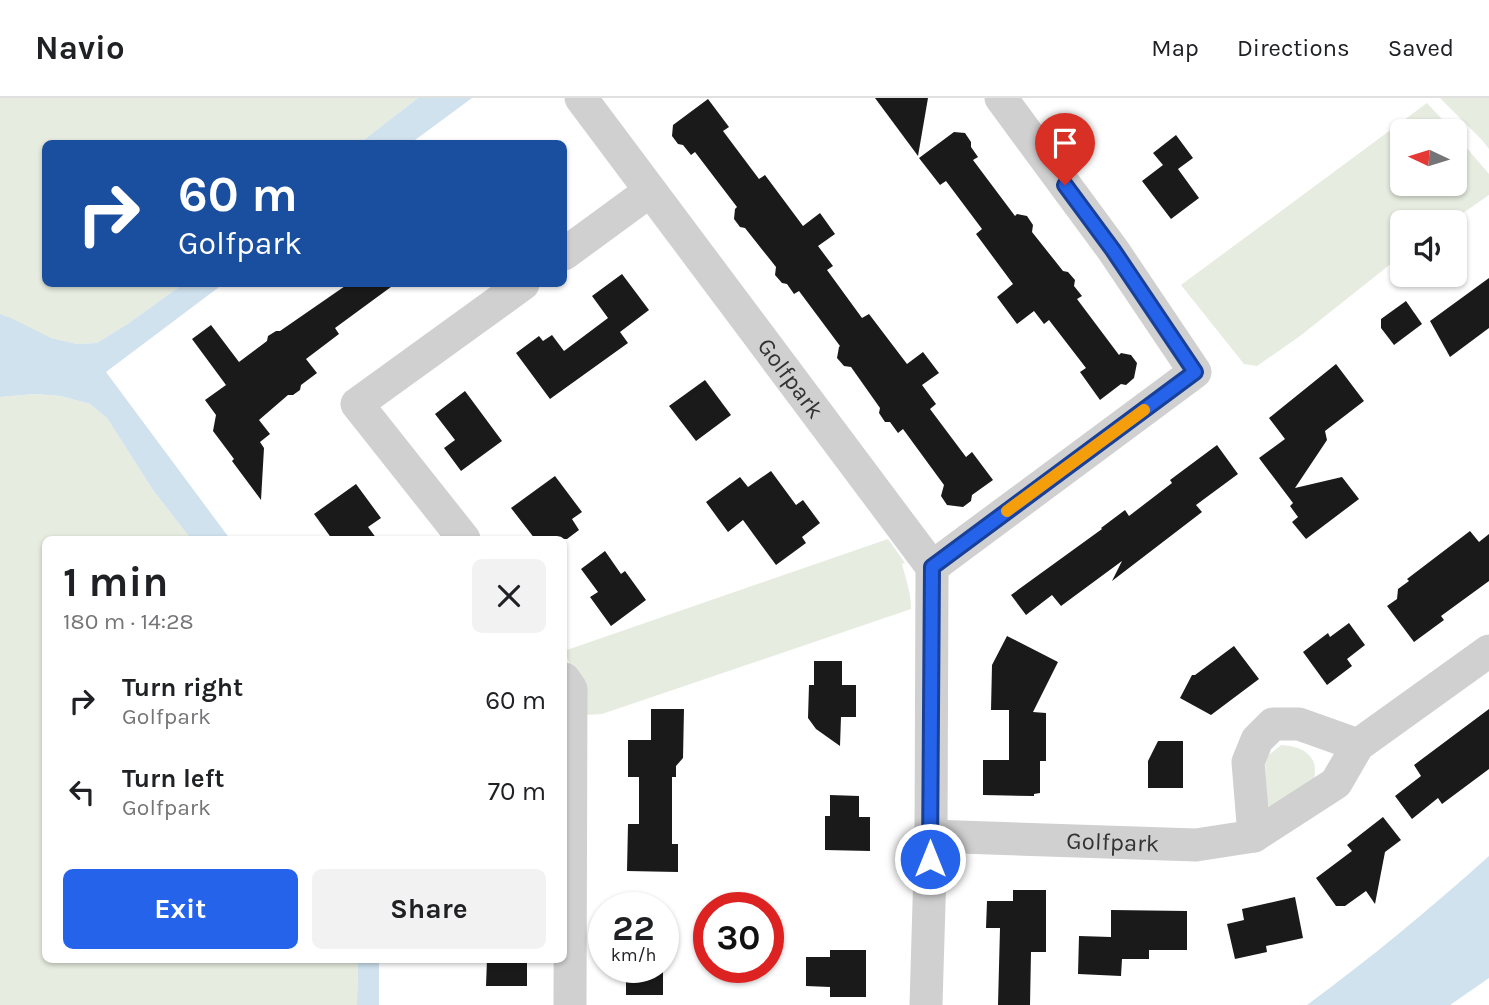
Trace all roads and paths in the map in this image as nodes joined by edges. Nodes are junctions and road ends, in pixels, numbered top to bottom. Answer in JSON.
{"nodes":[{"id":1,"x":581,"y":98,"type":"edge"},
{"id":2,"x":1001,"y":98,"type":"edge"},
{"id":3,"x":650,"y":191,"type":"junction"},
{"id":4,"x":567,"y":252,"type":"edge"},
{"id":5,"x":519,"y":287,"type":"edge"},
{"id":6,"x":462,"y":536,"type":"edge"},
{"id":7,"x":932,"y":567,"type":"junction"},
{"id":8,"x":1489,"y":651,"type":"edge"},
{"id":9,"x":567,"y":683,"type":"edge"},
{"id":10,"x":1358,"y":745,"type":"junction"},
{"id":11,"x":930,"y":836,"type":"junction"},
{"id":12,"x":1254,"y":836,"type":"junction"},
{"id":13,"x":570,"y":1005,"type":"edge"},
{"id":14,"x":926,"y":1005,"type":"edge"}],
"edges":[{"from":1,"to":3,"type":"street","name":"Golfpark"},
{"from":2,"to":7,"type":"street"},
{"from":3,"to":4,"type":"street"},
{"from":3,"to":7,"type":"street","name":"Golfpark"},
{"from":5,"to":6,"type":"street"},
{"from":7,"to":11,"type":"street"},
{"from":8,"to":10,"type":"street","name":"Golfpark"},
{"from":9,"to":13,"type":"street"},
{"from":10,"to":12,"type":"street","name":"Golfpark"},
{"from":10,"to":12,"type":"street"},
{"from":11,"to":12,"type":"street","name":"Golfpark"},
{"from":11,"to":14,"type":"street"}]}
